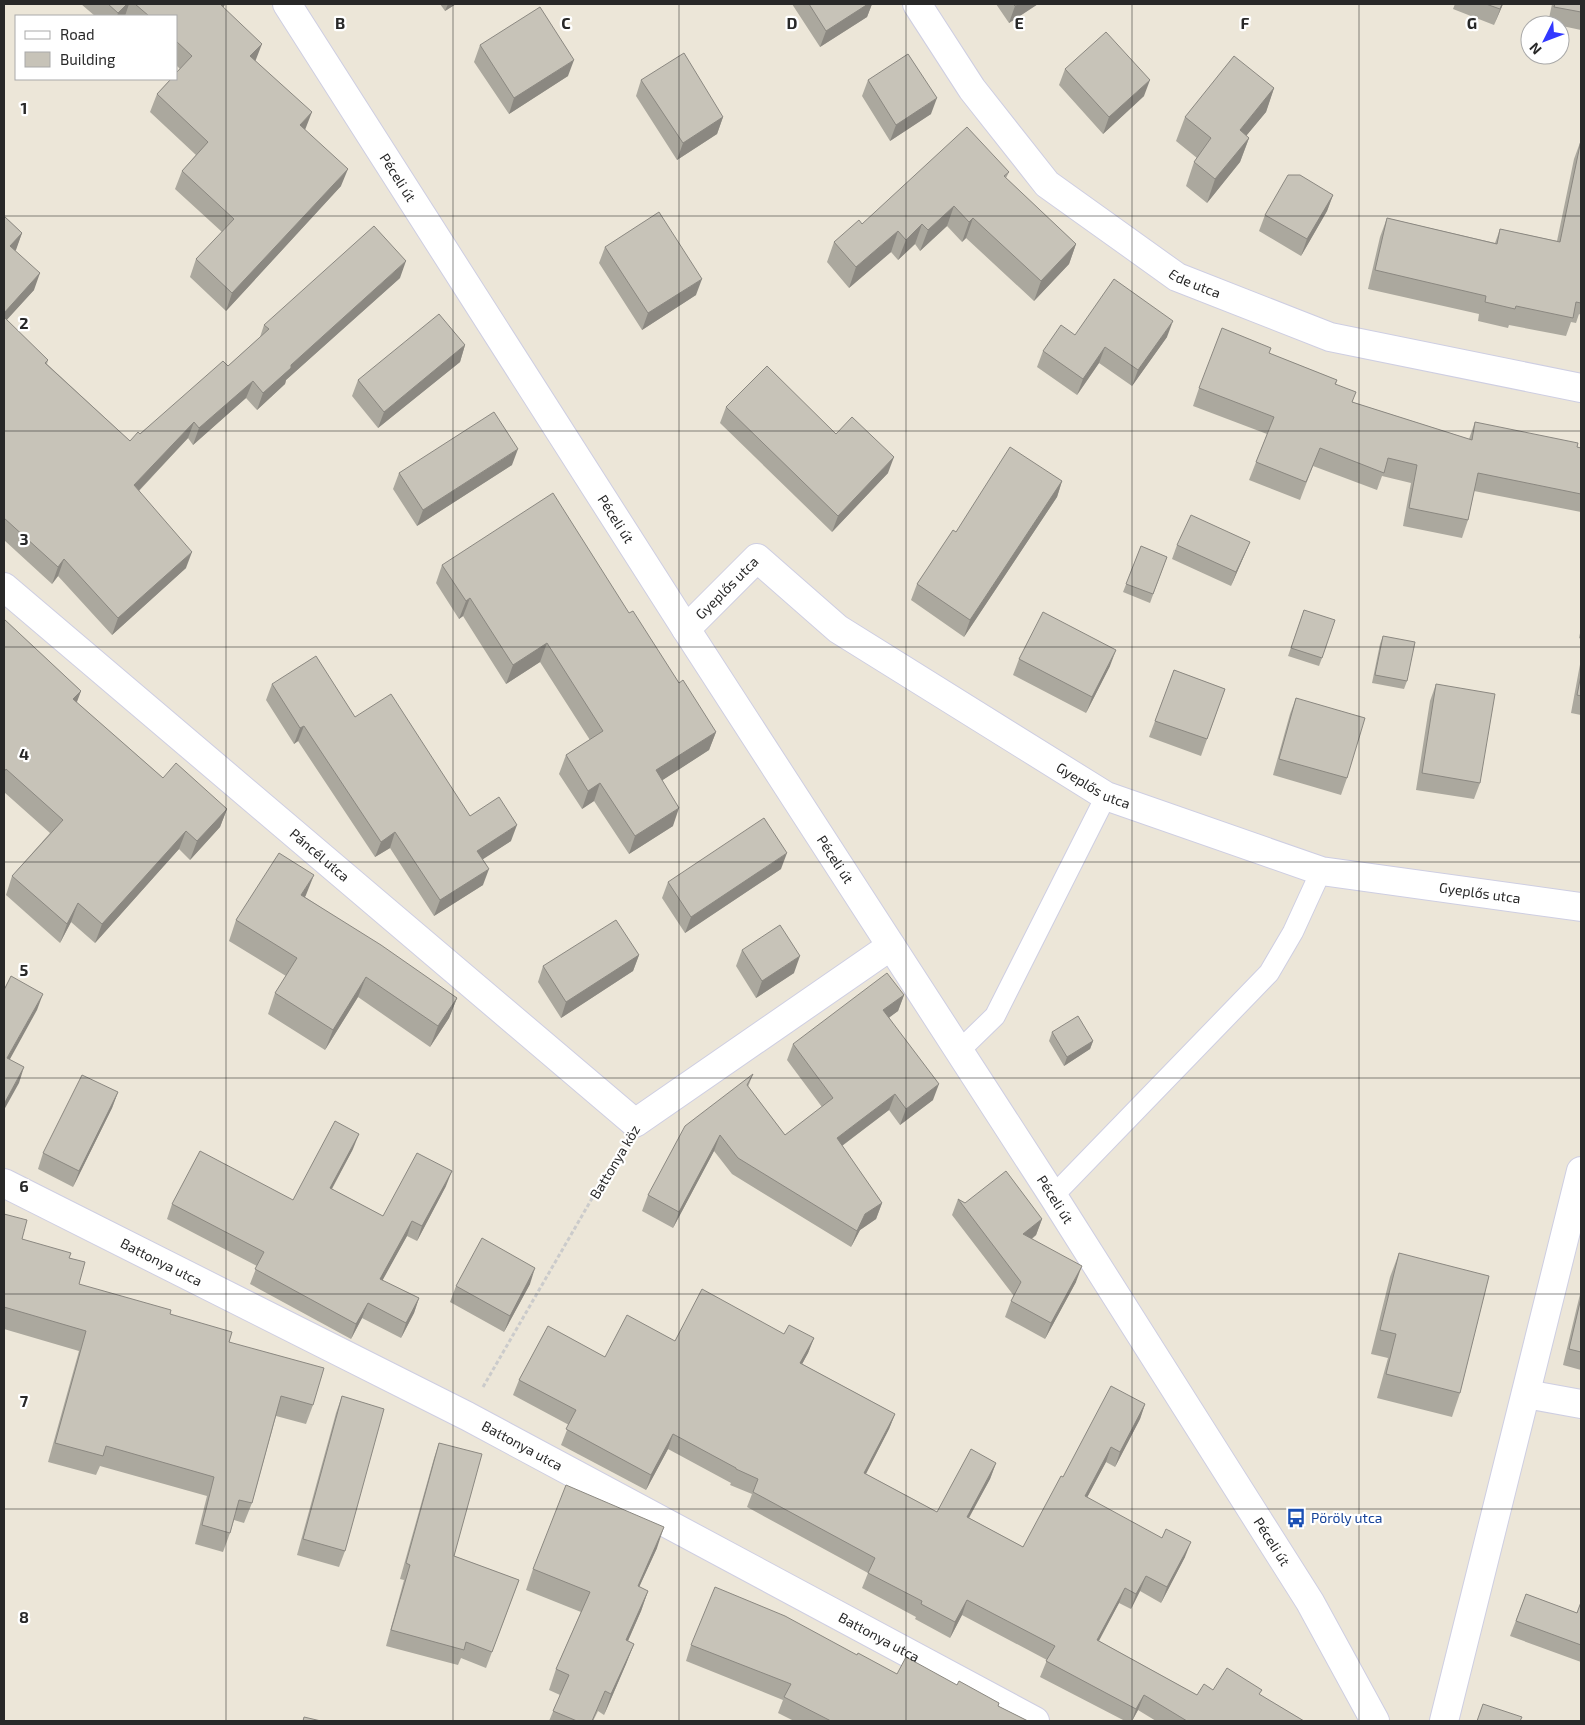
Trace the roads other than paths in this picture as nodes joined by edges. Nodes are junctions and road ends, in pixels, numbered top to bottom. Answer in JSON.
{"nodes":[{"id":1,"x":287,"y":4,"type":"edge"},
{"id":2,"x":917,"y":4,"type":"edge"},
{"id":3,"x":1581,"y":388,"type":"edge"},
{"id":4,"x":4,"y":587,"type":"edge"},
{"id":5,"x":686,"y":629,"type":"junction"},
{"id":6,"x":1106,"y":796,"type":"junction"},
{"id":7,"x":1320,"y":871,"type":"junction"},
{"id":8,"x":1581,"y":907,"type":"edge"},
{"id":9,"x":891,"y":946,"type":"junction"},
{"id":10,"x":959,"y":1051,"type":"junction"},
{"id":11,"x":635,"y":1123,"type":"joint"},
{"id":12,"x":1581,"y":1170,"type":"edge"},
{"id":13,"x":4,"y":1183,"type":"edge"},
{"id":14,"x":1053,"y":1196,"type":"junction"},
{"id":15,"x":1526,"y":1394,"type":"junction"},
{"id":16,"x":1581,"y":1404,"type":"edge"},
{"id":17,"x":1035,"y":1721,"type":"edge"},
{"id":18,"x":1376,"y":1721,"type":"edge"},
{"id":19,"x":1444,"y":1721,"type":"edge"}],
"edges":[{"from":1,"to":5,"type":"street","name":"Péceli út"},
{"from":2,"to":3,"type":"street","name":"Ede utca"},
{"from":4,"to":11,"type":"street","name":"Páncél utca"},
{"from":5,"to":6,"type":"street","name":"Gyeplős utca"},
{"from":5,"to":9,"type":"street","name":"Péceli út"},
{"from":6,"to":7,"type":"street","name":"Gyeplős utca"},
{"from":6,"to":10,"type":"lane"},
{"from":7,"to":8,"type":"street","name":"Gyeplős utca"},
{"from":7,"to":14,"type":"lane"},
{"from":9,"to":10,"type":"street","name":"Péceli út"},
{"from":9,"to":11,"type":"street","name":"Battonya köz"},
{"from":10,"to":14,"type":"street","name":"Péceli út"},
{"from":12,"to":15,"type":"street"},
{"from":13,"to":17,"type":"street","name":"Battonya utca"},
{"from":14,"to":18,"type":"street","name":"Péceli út"},
{"from":15,"to":16,"type":"street"},
{"from":15,"to":19,"type":"street"}]}
